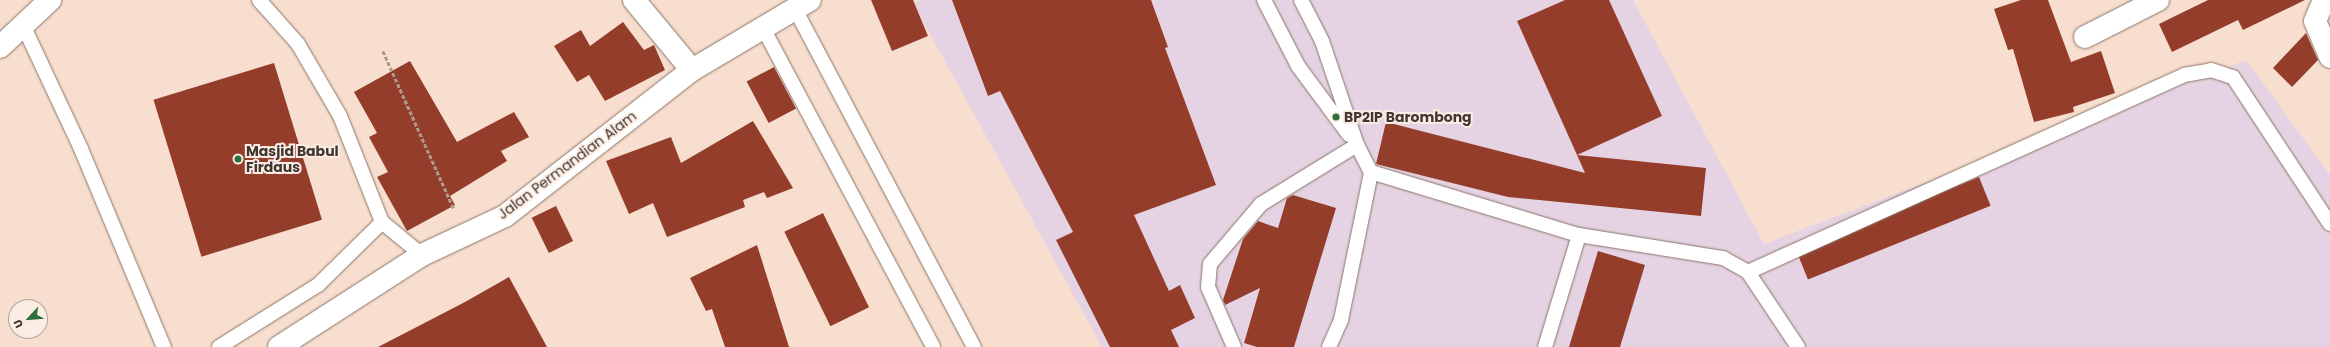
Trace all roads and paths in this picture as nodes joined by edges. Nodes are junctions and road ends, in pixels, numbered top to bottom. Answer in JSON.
{"nodes":[{"id":1,"x":50,"y":0,"type":"edge"},
{"id":2,"x":260,"y":0,"type":"edge"},
{"id":3,"x":634,"y":0,"type":"edge"},
{"id":4,"x":1264,"y":0,"type":"edge"},
{"id":5,"x":1300,"y":0,"type":"edge"},
{"id":6,"x":2158,"y":0,"type":"edge"},
{"id":7,"x":2324,"y":0,"type":"edge"},
{"id":8,"x":802,"y":5,"type":"edge"},
{"id":9,"x":23,"y":25,"type":"junction"},
{"id":10,"x":763,"y":28,"type":"junction"},
{"id":11,"x":2085,"y":37,"type":"dead end"},
{"id":12,"x":0,"y":47,"type":"edge"},
{"id":13,"x":383,"y":51,"type":"dead end"},
{"id":14,"x":2330,"y":57,"type":"edge"},
{"id":15,"x":692,"y":70,"type":"junction"},
{"id":16,"x":1357,"y":145,"type":"junction"},
{"id":17,"x":1371,"y":172,"type":"junction"},
{"id":18,"x":382,"y":222,"type":"junction"},
{"id":19,"x":2330,"y":224,"type":"edge"},
{"id":20,"x":467,"y":235,"type":"junction"},
{"id":21,"x":1579,"y":235,"type":"junction"},
{"id":22,"x":422,"y":255,"type":"junction"},
{"id":23,"x":1748,"y":272,"type":"junction"},
{"id":24,"x":164,"y":347,"type":"edge"},
{"id":25,"x":219,"y":347,"type":"edge"},
{"id":26,"x":279,"y":347,"type":"edge"},
{"id":27,"x":933,"y":347,"type":"edge"},
{"id":28,"x":974,"y":347,"type":"edge"},
{"id":29,"x":1234,"y":347,"type":"edge"},
{"id":30,"x":1329,"y":347,"type":"edge"},
{"id":31,"x":1545,"y":347,"type":"edge"},
{"id":32,"x":1798,"y":347,"type":"edge"}],
"edges":[{"from":1,"to":9,"type":"main road"},
{"from":2,"to":18,"type":"lane"},
{"from":3,"to":15,"type":"main road"},
{"from":4,"to":16,"type":"lane"},
{"from":5,"to":16,"type":"lane"},
{"from":6,"to":11,"type":"main road"},
{"from":7,"to":14,"type":"main road"},
{"from":8,"to":10,"type":"main road","name":"Jalan Permandian Alam"},
{"from":8,"to":28,"type":"lane"},
{"from":9,"to":12,"type":"main road"},
{"from":9,"to":24,"type":"lane"},
{"from":10,"to":15,"type":"main road","name":"Jalan Permandian Alam"},
{"from":10,"to":27,"type":"lane"},
{"from":13,"to":20,"type":"path"},
{"from":15,"to":20,"type":"main road","name":"Jalan Permandian Alam"},
{"from":16,"to":17,"type":"lane"},
{"from":16,"to":29,"type":"lane"},
{"from":17,"to":21,"type":"lane"},
{"from":17,"to":30,"type":"lane"},
{"from":18,"to":22,"type":"lane"},
{"from":18,"to":25,"type":"lane"},
{"from":19,"to":23,"type":"lane"},
{"from":20,"to":22,"type":"main road","name":"Jalan Permandian Alam"},
{"from":21,"to":23,"type":"lane"},
{"from":21,"to":31,"type":"lane"},
{"from":22,"to":26,"type":"main road","name":"Jalan Permandian Alam"},
{"from":23,"to":32,"type":"lane"}]}
